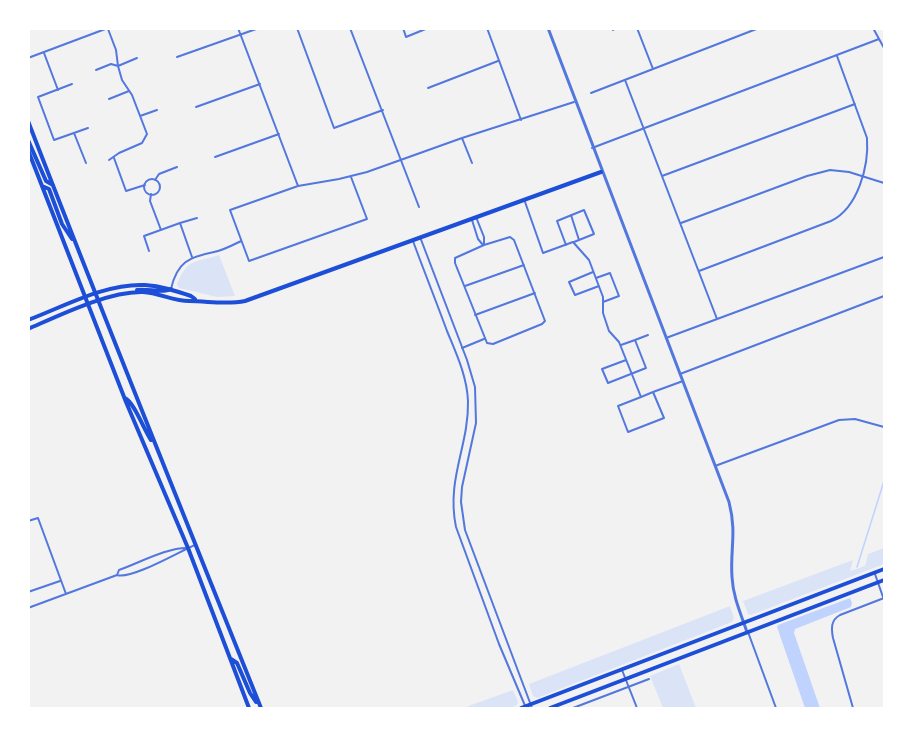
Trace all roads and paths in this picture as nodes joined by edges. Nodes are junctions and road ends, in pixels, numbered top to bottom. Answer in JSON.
{"nodes":[{"id":1,"x":238,"y":28,"type":"edge"},
{"id":2,"x":259,"y":28,"type":"edge"},
{"id":3,"x":297,"y":28,"type":"edge"},
{"id":4,"x":350,"y":28,"type":"edge"},
{"id":5,"x":403,"y":28,"type":"edge"},
{"id":6,"x":428,"y":28,"type":"edge"},
{"id":7,"x":487,"y":28,"type":"edge"},
{"id":8,"x":548,"y":28,"type":"edge"},
{"id":9,"x":637,"y":28,"type":"edge"},
{"id":10,"x":759,"y":28,"type":"edge"},
{"id":11,"x":873,"y":28,"type":"edge"},
{"id":12,"x":108,"y":29,"type":"edge"},
{"id":13,"x":241,"y":35,"type":"junction"},
{"id":14,"x":879,"y":39,"type":"junction"},
{"id":15,"x":885,"y":48,"type":"edge"},
{"id":16,"x":44,"y":53,"type":"junction"},
{"id":17,"x":837,"y":56,"type":"junction"},
{"id":18,"x":177,"y":57,"type":"dead end"},
{"id":19,"x":28,"y":58,"type":"edge"},
{"id":20,"x":137,"y":58,"type":"dead end"},
{"id":21,"x":498,"y":61,"type":"junction"},
{"id":22,"x":118,"y":66,"type":"junction"},
{"id":23,"x":653,"y":69,"type":"junction"},
{"id":24,"x":96,"y":70,"type":"dead end"},
{"id":25,"x":625,"y":80,"type":"junction"},
{"id":26,"x":72,"y":84,"type":"dead end"},
{"id":27,"x":260,"y":84,"type":"junction"},
{"id":28,"x":428,"y":88,"type":"dead end"},
{"id":29,"x":58,"y":90,"type":"junction"},
{"id":30,"x":129,"y":91,"type":"junction"},
{"id":31,"x":591,"y":93,"type":"dead end"},
{"id":32,"x":109,"y":99,"type":"dead end"},
{"id":33,"x":574,"y":102,"type":"junction"},
{"id":34,"x":855,"y":104,"type":"junction"},
{"id":35,"x":196,"y":107,"type":"dead end"},
{"id":36,"x":157,"y":110,"type":"dead end"},
{"id":37,"x":383,"y":110,"type":"junction"},
{"id":38,"x":140,"y":116,"type":"junction"},
{"id":39,"x":521,"y":120,"type":"junction"},
{"id":40,"x":28,"y":121,"type":"edge"},
{"id":41,"x":88,"y":128,"type":"dead end"},
{"id":42,"x":644,"y":128,"type":"junction"},
{"id":43,"x":74,"y":133,"type":"junction"},
{"id":44,"x":279,"y":134,"type":"junction"},
{"id":45,"x":462,"y":138,"type":"junction"},
{"id":46,"x":28,"y":140,"type":"edge"},
{"id":47,"x":592,"y":148,"type":"junction"},
{"id":48,"x":28,"y":150,"type":"edge"},
{"id":49,"x":114,"y":157,"type":"junction"},
{"id":50,"x":215,"y":157,"type":"dead end"},
{"id":51,"x":109,"y":160,"type":"dead end"},
{"id":52,"x":401,"y":160,"type":"junction"},
{"id":53,"x":86,"y":163,"type":"dead end"},
{"id":54,"x":472,"y":163,"type":"dead end"},
{"id":55,"x":177,"y":167,"type":"dead end"},
{"id":56,"x":601,"y":172,"type":"junction"},
{"id":57,"x":862,"y":175,"type":"junction"},
{"id":58,"x":662,"y":176,"type":"junction"},
{"id":59,"x":351,"y":177,"type":"junction"},
{"id":60,"x":155,"y":180,"type":"junction"},
{"id":61,"x":885,"y":183,"type":"edge"},
{"id":62,"x":145,"y":185,"type":"junction"},
{"id":63,"x":42,"y":186,"type":"junction"},
{"id":64,"x":53,"y":186,"type":"junction"},
{"id":65,"x":298,"y":186,"type":"junction"},
{"id":66,"x":151,"y":194,"type":"junction"},
{"id":67,"x":524,"y":198,"type":"junction"},
{"id":68,"x":419,"y":207,"type":"dead end"},
{"id":69,"x":571,"y":215,"type":"junction"},
{"id":70,"x":473,"y":217,"type":"junction"},
{"id":71,"x":197,"y":218,"type":"dead end"},
{"id":72,"x":180,"y":223,"type":"junction"},
{"id":73,"x":681,"y":223,"type":"junction"},
{"id":74,"x":161,"y":230,"type":"junction"},
{"id":75,"x":420,"y":237,"type":"junction"},
{"id":76,"x":412,"y":240,"type":"junction"},
{"id":77,"x":579,"y":240,"type":"junction"},
{"id":78,"x":242,"y":241,"type":"junction"},
{"id":79,"x":573,"y":242,"type":"junction"},
{"id":80,"x":566,"y":244,"type":"junction"},
{"id":81,"x":484,"y":246,"type":"junction"},
{"id":82,"x":78,"y":250,"type":"junction"},
{"id":83,"x":149,"y":251,"type":"dead end"},
{"id":84,"x":192,"y":257,"type":"junction"},
{"id":85,"x":885,"y":257,"type":"edge"},
{"id":86,"x":524,"y":265,"type":"junction"},
{"id":87,"x":699,"y":271,"type":"junction"},
{"id":88,"x":594,"y":272,"type":"junction"},
{"id":89,"x":596,"y":278,"type":"junction"},
{"id":90,"x":599,"y":286,"type":"junction"},
{"id":91,"x":464,"y":287,"type":"junction"},
{"id":92,"x":171,"y":289,"type":"junction"},
{"id":93,"x":128,"y":293,"type":"junction"},
{"id":94,"x":534,"y":293,"type":"junction"},
{"id":95,"x":95,"y":295,"type":"junction"},
{"id":96,"x":885,"y":296,"type":"edge"},
{"id":97,"x":86,"y":298,"type":"junction"},
{"id":98,"x":195,"y":300,"type":"junction"},
{"id":99,"x":98,"y":301,"type":"junction"},
{"id":100,"x":603,"y":302,"type":"junction"},
{"id":101,"x":88,"y":305,"type":"junction"},
{"id":102,"x":475,"y":315,"type":"junction"},
{"id":103,"x":717,"y":319,"type":"junction"},
{"id":104,"x":28,"y":320,"type":"edge"},
{"id":105,"x":28,"y":328,"type":"edge"},
{"id":106,"x":648,"y":335,"type":"dead end"},
{"id":107,"x":666,"y":338,"type":"junction"},
{"id":108,"x":484,"y":339,"type":"junction"},
{"id":109,"x":634,"y":340,"type":"junction"},
{"id":110,"x":621,"y":345,"type":"junction"},
{"id":111,"x":462,"y":348,"type":"junction"},
{"id":112,"x":626,"y":360,"type":"junction"},
{"id":113,"x":632,"y":374,"type":"junction"},
{"id":114,"x":680,"y":374,"type":"junction"},
{"id":115,"x":683,"y":381,"type":"junction"},
{"id":116,"x":654,"y":392,"type":"junction"},
{"id":117,"x":641,"y":397,"type":"junction"},
{"id":118,"x":125,"y":398,"type":"junction"},
{"id":119,"x":885,"y":426,"type":"edge"},
{"id":120,"x":155,"y":446,"type":"junction"},
{"id":121,"x":715,"y":466,"type":"junction"},
{"id":122,"x":28,"y":521,"type":"edge"},
{"id":123,"x":197,"y":544,"type":"junction"},
{"id":124,"x":188,"y":548,"type":"junction"},
{"id":125,"x":885,"y":569,"type":"edge"},
{"id":126,"x":875,"y":573,"type":"junction"},
{"id":127,"x":117,"y":575,"type":"junction"},
{"id":128,"x":61,"y":580,"type":"junction"},
{"id":129,"x":885,"y":580,"type":"edge"},
{"id":130,"x":879,"y":582,"type":"junction"},
{"id":131,"x":883,"y":590,"type":"edge"},
{"id":132,"x":28,"y":592,"type":"edge"},
{"id":133,"x":66,"y":594,"type":"junction"},
{"id":134,"x":884,"y":599,"type":"edge"},
{"id":135,"x":28,"y":608,"type":"edge"},
{"id":136,"x":744,"y":623,"type":"junction"},
{"id":137,"x":747,"y":632,"type":"junction"},
{"id":138,"x":231,"y":659,"type":"junction"},
{"id":139,"x":622,"y":670,"type":"junction"},
{"id":140,"x":625,"y":679,"type":"junction"},
{"id":141,"x":649,"y":679,"type":"dead end"},
{"id":142,"x":628,"y":687,"type":"junction"},
{"id":143,"x":532,"y":706,"type":"edge"},
{"id":144,"x":584,"y":707,"type":"edge"},
{"id":145,"x":249,"y":708,"type":"edge"},
{"id":146,"x":261,"y":708,"type":"edge"},
{"id":147,"x":524,"y":708,"type":"edge"},
{"id":148,"x":550,"y":708,"type":"edge"},
{"id":149,"x":573,"y":708,"type":"edge"},
{"id":150,"x":637,"y":708,"type":"edge"},
{"id":151,"x":776,"y":708,"type":"edge"},
{"id":152,"x":853,"y":708,"type":"edge"}],
"edges":[{"from":1,"to":13,"type":"street"},
{"from":2,"to":13,"type":"street"},
{"from":3,"to":37,"type":"street"},
{"from":4,"to":37,"type":"street"},
{"from":5,"to":6,"type":"street"},
{"from":7,"to":21,"type":"street"},
{"from":8,"to":33,"type":"street"},
{"from":9,"to":23,"type":"street"},
{"from":10,"to":23,"type":"street"},
{"from":11,"to":14,"type":"street"},
{"from":12,"to":16,"type":"street"},
{"from":12,"to":22,"type":"street"},
{"from":13,"to":18,"type":"street"},
{"from":13,"to":27,"type":"street"},
{"from":14,"to":15,"type":"street"},
{"from":14,"to":17,"type":"street"},
{"from":16,"to":19,"type":"street"},
{"from":16,"to":29,"type":"street"},
{"from":17,"to":34,"type":"street"},
{"from":17,"to":42,"type":"street"},
{"from":20,"to":22,"type":"street"},
{"from":21,"to":28,"type":"street"},
{"from":21,"to":39,"type":"street"},
{"from":22,"to":24,"type":"street"},
{"from":22,"to":30,"type":"street"},
{"from":23,"to":25,"type":"street"},
{"from":25,"to":31,"type":"street"},
{"from":25,"to":42,"type":"street"},
{"from":26,"to":29,"type":"street"},
{"from":27,"to":35,"type":"street"},
{"from":27,"to":44,"type":"street"},
{"from":29,"to":43,"type":"street"},
{"from":30,"to":32,"type":"street"},
{"from":30,"to":38,"type":"street"},
{"from":33,"to":39,"type":"street"},
{"from":33,"to":47,"type":"street"},
{"from":34,"to":57,"type":"street"},
{"from":34,"to":58,"type":"street"},
{"from":36,"to":38,"type":"street"},
{"from":37,"to":52,"type":"street"},
{"from":38,"to":49,"type":"street"},
{"from":39,"to":45,"type":"street"},
{"from":40,"to":64,"type":"main road"},
{"from":41,"to":43,"type":"street"},
{"from":42,"to":47,"type":"street"},
{"from":42,"to":58,"type":"street"},
{"from":43,"to":53,"type":"street"},
{"from":44,"to":50,"type":"street"},
{"from":44,"to":65,"type":"street"},
{"from":45,"to":52,"type":"street"},
{"from":45,"to":54,"type":"street"},
{"from":46,"to":64,"type":"main road"},
{"from":47,"to":56,"type":"street"},
{"from":48,"to":63,"type":"main road"},
{"from":49,"to":51,"type":"street"},
{"from":49,"to":62,"type":"street"},
{"from":52,"to":59,"type":"street"},
{"from":52,"to":68,"type":"street"},
{"from":55,"to":60,"type":"street"},
{"from":56,"to":67,"type":"main road"},
{"from":56,"to":107,"type":"street"},
{"from":57,"to":61,"type":"street"},
{"from":57,"to":73,"type":"street"},
{"from":57,"to":87,"type":"street"},
{"from":58,"to":73,"type":"street"},
{"from":59,"to":65,"type":"street"},
{"from":59,"to":78,"type":"street"},
{"from":60,"to":62,"type":"street"},
{"from":60,"to":66,"type":"street"},
{"from":62,"to":66,"type":"street"},
{"from":63,"to":82,"type":"main road"},
{"from":63,"to":97,"type":"main road"},
{"from":64,"to":82,"type":"main road"},
{"from":65,"to":78,"type":"street"},
{"from":66,"to":74,"type":"street"},
{"from":67,"to":70,"type":"main road"},
{"from":67,"to":80,"type":"street"},
{"from":69,"to":77,"type":"street"},
{"from":69,"to":77,"type":"street"},
{"from":69,"to":80,"type":"street"},
{"from":70,"to":75,"type":"main road"},
{"from":70,"to":81,"type":"street"},
{"from":70,"to":81,"type":"street"},
{"from":71,"to":72,"type":"street"},
{"from":72,"to":74,"type":"street"},
{"from":72,"to":84,"type":"street"},
{"from":73,"to":87,"type":"street"},
{"from":74,"to":83,"type":"street"},
{"from":75,"to":76,"type":"main road"},
{"from":75,"to":111,"type":"street"},
{"from":76,"to":98,"type":"main road"},
{"from":76,"to":147,"type":"street"},
{"from":77,"to":79,"type":"street"},
{"from":78,"to":84,"type":"street"},
{"from":79,"to":80,"type":"street"},
{"from":79,"to":88,"type":"street"},
{"from":81,"to":86,"type":"street"},
{"from":81,"to":91,"type":"street"},
{"from":82,"to":95,"type":"main road"},
{"from":84,"to":92,"type":"street"},
{"from":85,"to":103,"type":"street"},
{"from":86,"to":91,"type":"street"},
{"from":86,"to":94,"type":"street"},
{"from":87,"to":103,"type":"street"},
{"from":88,"to":89,"type":"street"},
{"from":88,"to":90,"type":"street"},
{"from":89,"to":90,"type":"street"},
{"from":89,"to":100,"type":"street"},
{"from":90,"to":100,"type":"street"},
{"from":91,"to":102,"type":"street"},
{"from":92,"to":93,"type":"main road"},
{"from":92,"to":95,"type":"main road"},
{"from":92,"to":98,"type":"main road"},
{"from":93,"to":98,"type":"main road"},
{"from":93,"to":99,"type":"main road"},
{"from":94,"to":102,"type":"street"},
{"from":94,"to":108,"type":"street"},
{"from":95,"to":97,"type":"main road"},
{"from":95,"to":99,"type":"main road"},
{"from":96,"to":114,"type":"street"},
{"from":97,"to":101,"type":"main road"},
{"from":97,"to":104,"type":"main road"},
{"from":99,"to":101,"type":"main road"},
{"from":99,"to":120,"type":"main road"},
{"from":100,"to":110,"type":"street"},
{"from":101,"to":105,"type":"main road"},
{"from":101,"to":118,"type":"main road"},
{"from":102,"to":108,"type":"street"},
{"from":103,"to":107,"type":"street"},
{"from":106,"to":109,"type":"street"},
{"from":107,"to":114,"type":"street"},
{"from":108,"to":111,"type":"street"},
{"from":109,"to":110,"type":"street"},
{"from":109,"to":113,"type":"street"},
{"from":110,"to":112,"type":"street"},
{"from":111,"to":143,"type":"street"},
{"from":112,"to":113,"type":"street"},
{"from":112,"to":113,"type":"street"},
{"from":113,"to":117,"type":"street"},
{"from":114,"to":115,"type":"street"},
{"from":115,"to":116,"type":"street"},
{"from":115,"to":121,"type":"street"},
{"from":116,"to":117,"type":"street"},
{"from":116,"to":117,"type":"street"},
{"from":118,"to":120,"type":"main road"},
{"from":118,"to":124,"type":"main road"},
{"from":119,"to":121,"type":"street"},
{"from":120,"to":123,"type":"main road"},
{"from":121,"to":136,"type":"street"},
{"from":122,"to":128,"type":"street"},
{"from":123,"to":124,"type":"street"},
{"from":123,"to":146,"type":"main road"},
{"from":124,"to":127,"type":"street"},
{"from":124,"to":127,"type":"street"},
{"from":124,"to":138,"type":"main road"},
{"from":125,"to":126,"type":"main road"},
{"from":126,"to":130,"type":"street"},
{"from":126,"to":136,"type":"main road"},
{"from":127,"to":133,"type":"street"},
{"from":128,"to":132,"type":"street"},
{"from":128,"to":133,"type":"street"},
{"from":129,"to":130,"type":"main road"},
{"from":130,"to":131,"type":"street"},
{"from":130,"to":137,"type":"main road"},
{"from":131,"to":134,"type":"street"},
{"from":133,"to":135,"type":"street"},
{"from":134,"to":152,"type":"street"},
{"from":136,"to":137,"type":"street"},
{"from":136,"to":139,"type":"main road"},
{"from":137,"to":140,"type":"main road"},
{"from":137,"to":151,"type":"street"},
{"from":138,"to":145,"type":"main road"},
{"from":138,"to":146,"type":"main road"},
{"from":139,"to":140,"type":"street"},
{"from":139,"to":143,"type":"main road"},
{"from":140,"to":142,"type":"street"},
{"from":140,"to":148,"type":"main road"},
{"from":141,"to":142,"type":"street"},
{"from":142,"to":144,"type":"street"},
{"from":142,"to":150,"type":"street"},
{"from":143,"to":147,"type":"main road"},
{"from":144,"to":149,"type":"street"}]}
